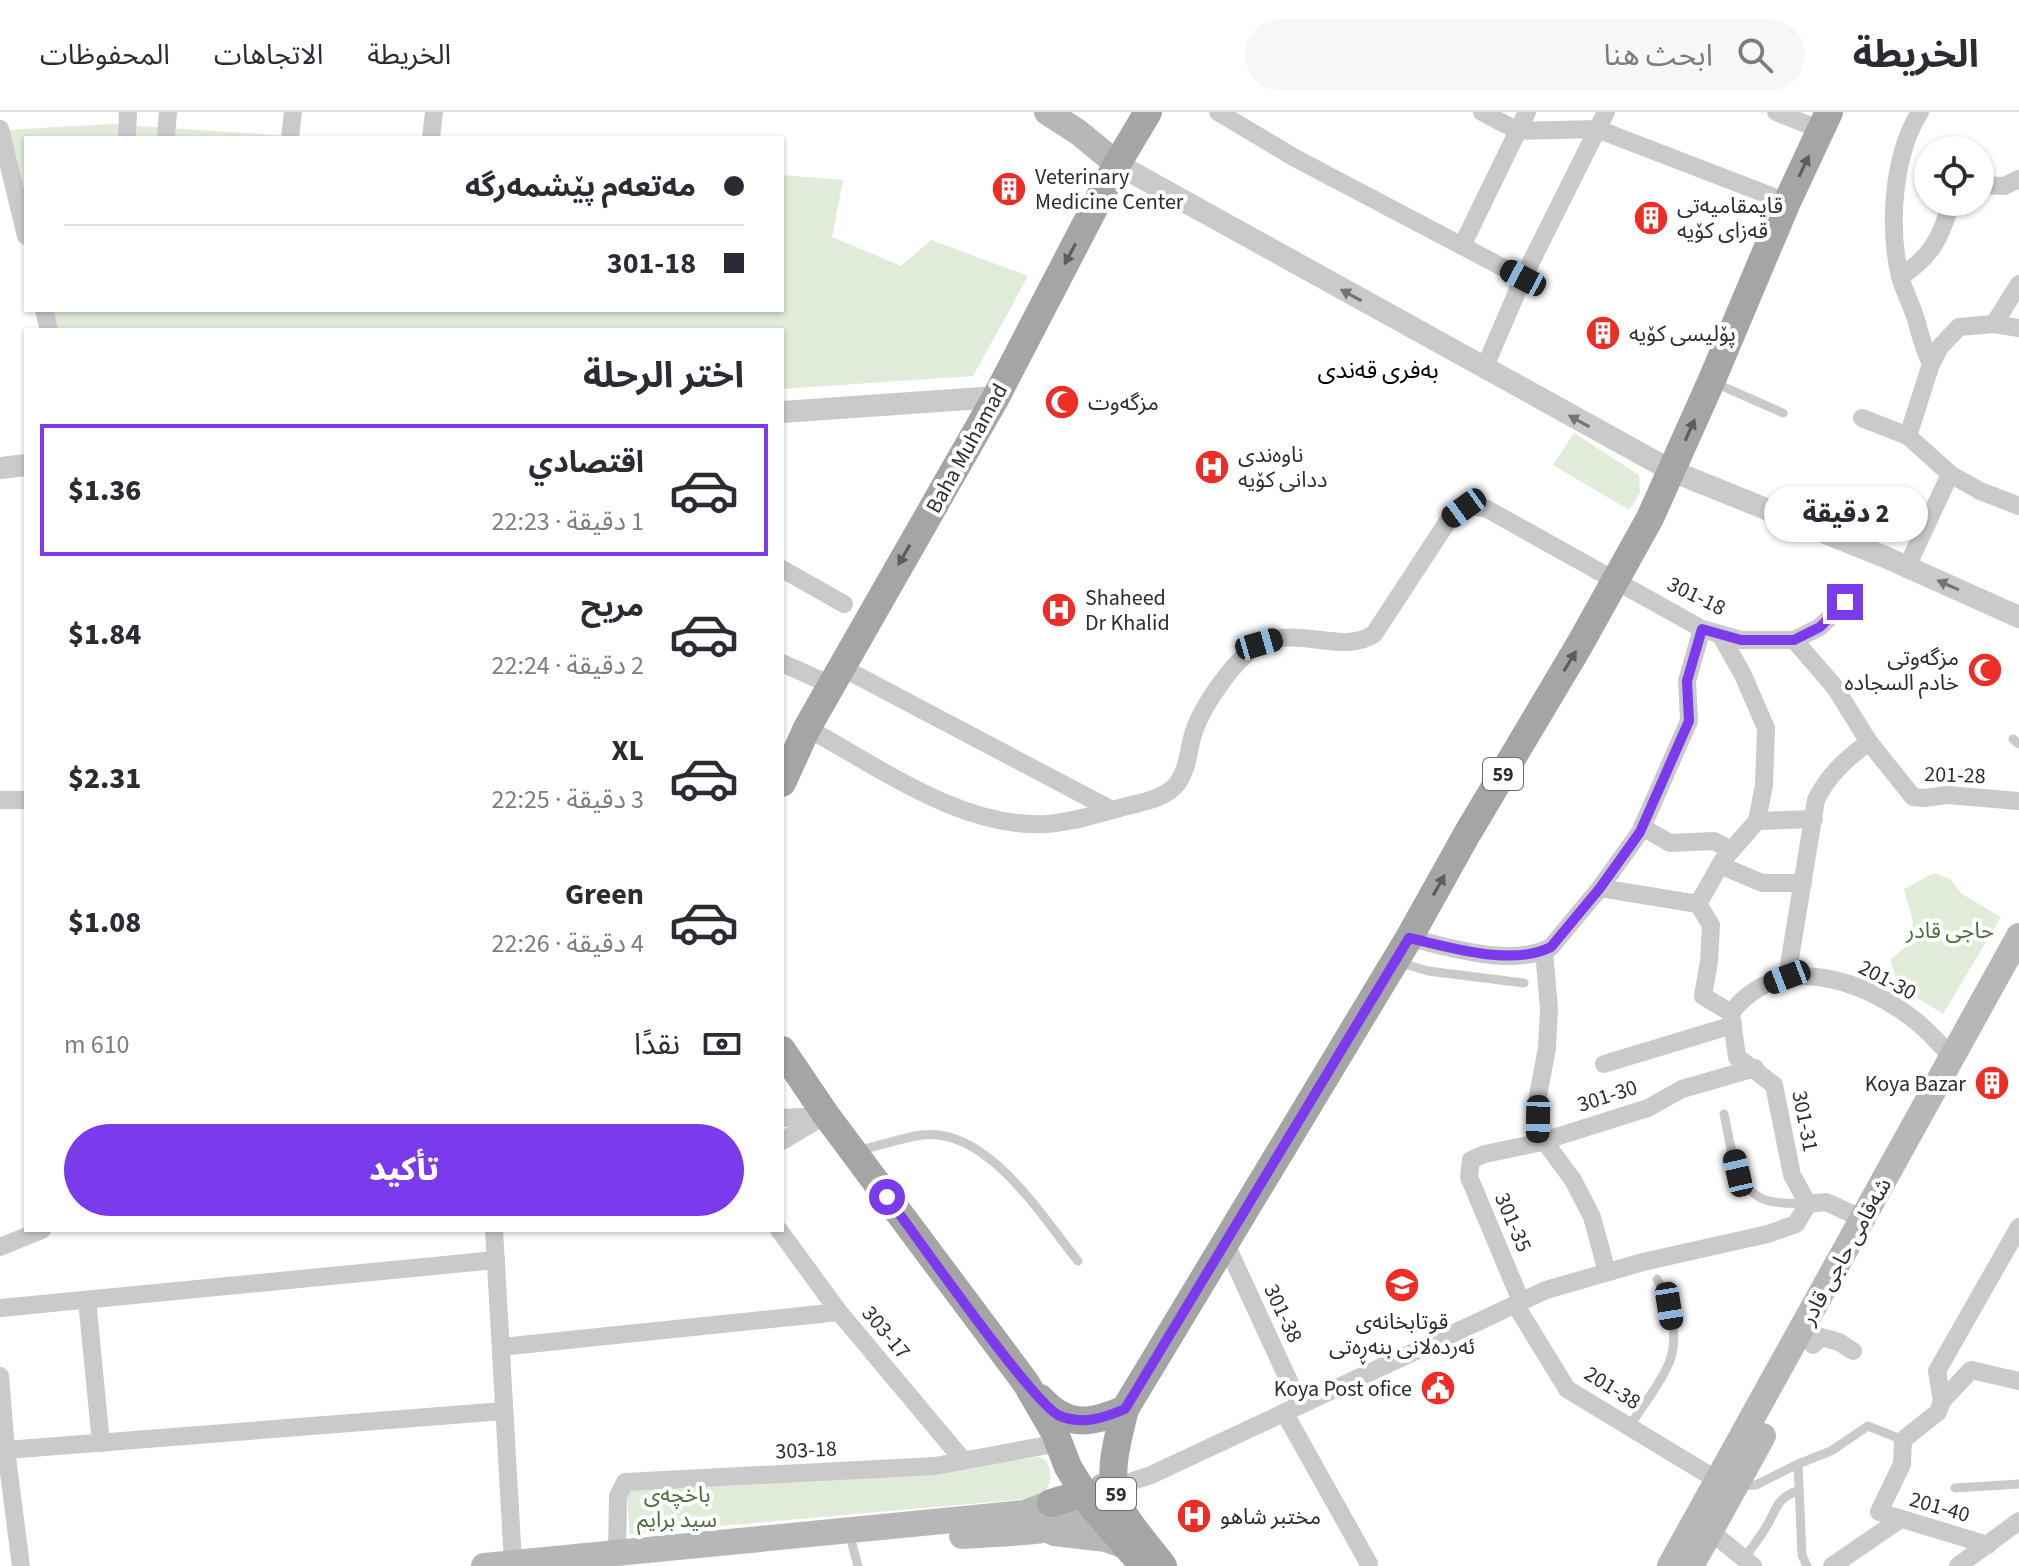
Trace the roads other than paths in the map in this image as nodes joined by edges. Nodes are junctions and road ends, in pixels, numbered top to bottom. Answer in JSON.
{"nodes":[{"id":1,"x":128,"y":112,"type":"edge"},
{"id":2,"x":168,"y":112,"type":"edge"},
{"id":3,"x":293,"y":112,"type":"edge"},
{"id":4,"x":434,"y":112,"type":"edge"},
{"id":5,"x":1047,"y":112,"type":"edge"},
{"id":6,"x":1148,"y":112,"type":"edge"},
{"id":7,"x":1218,"y":112,"type":"edge"},
{"id":8,"x":1482,"y":112,"type":"edge"},
{"id":9,"x":1527,"y":112,"type":"edge"},
{"id":10,"x":1606,"y":112,"type":"edge"},
{"id":11,"x":1776,"y":112,"type":"edge"},
{"id":12,"x":1920,"y":112,"type":"edge"},
{"id":13,"x":1825,"y":121,"type":"edge"},
{"id":14,"x":0,"y":129,"type":"edge"},
{"id":15,"x":1597,"y":129,"type":"junction"},
{"id":16,"x":1518,"y":131,"type":"junction"},
{"id":17,"x":127,"y":135,"type":"dead end"},
{"id":18,"x":166,"y":136,"type":"edge"},
{"id":19,"x":290,"y":136,"type":"edge"},
{"id":20,"x":431,"y":136,"type":"edge"},
{"id":21,"x":1117,"y":164,"type":"junction"},
{"id":22,"x":2019,"y":179,"type":"edge"},
{"id":23,"x":1994,"y":186,"type":"edge"},
{"id":24,"x":1787,"y":202,"type":"junction"},
{"id":25,"x":1947,"y":216,"type":"edge"},
{"id":26,"x":24,"y":228,"type":"edge"},
{"id":27,"x":1462,"y":246,"type":"junction"},
{"id":28,"x":1900,"y":277,"type":"junction"},
{"id":29,"x":1523,"y":278,"type":"junction"},
{"id":30,"x":2019,"y":284,"type":"edge"},
{"id":31,"x":1994,"y":324,"type":"junction"},
{"id":32,"x":2019,"y":328,"type":"edge"},
{"id":33,"x":1931,"y":364,"type":"junction"},
{"id":34,"x":1484,"y":369,"type":"junction"},
{"id":35,"x":1711,"y":382,"type":"junction"},
{"id":36,"x":996,"y":397,"type":"junction"},
{"id":37,"x":784,"y":412,"type":"edge"},
{"id":38,"x":1783,"y":413,"type":"dead end"},
{"id":39,"x":1862,"y":418,"type":"dead end"},
{"id":40,"x":1908,"y":436,"type":"junction"},
{"id":41,"x":24,"y":465,"type":"edge"},
{"id":42,"x":0,"y":468,"type":"edge"},
{"id":43,"x":1672,"y":471,"type":"junction"},
{"id":44,"x":1950,"y":474,"type":"junction"},
{"id":45,"x":2019,"y":506,"type":"edge"},
{"id":46,"x":1907,"y":567,"type":"junction"},
{"id":47,"x":784,"y":570,"type":"edge"},
{"id":48,"x":1616,"y":579,"type":"junction"},
{"id":49,"x":1845,"y":602,"type":"dead end"},
{"id":50,"x":844,"y":604,"type":"dead end"},
{"id":51,"x":2019,"y":617,"type":"edge"},
{"id":52,"x":1711,"y":631,"type":"junction"},
{"id":53,"x":1794,"y":640,"type":"junction"},
{"id":54,"x":784,"y":663,"type":"edge"},
{"id":55,"x":836,"y":676,"type":"junction"},
{"id":56,"x":807,"y":728,"type":"junction"},
{"id":57,"x":1869,"y":742,"type":"junction"},
{"id":58,"x":784,"y":774,"type":"edge"},
{"id":59,"x":0,"y":800,"type":"edge"},
{"id":60,"x":24,"y":800,"type":"edge"},
{"id":61,"x":2019,"y":801,"type":"edge"},
{"id":62,"x":1112,"y":810,"type":"junction"},
{"id":63,"x":1814,"y":819,"type":"junction"},
{"id":64,"x":1757,"y":821,"type":"junction"},
{"id":65,"x":1642,"y":827,"type":"junction"},
{"id":66,"x":1726,"y":858,"type":"junction"},
{"id":67,"x":1803,"y":883,"type":"junction"},
{"id":68,"x":1600,"y":888,"type":"junction"},
{"id":69,"x":1698,"y":904,"type":"junction"},
{"id":70,"x":2019,"y":936,"type":"edge"},
{"id":71,"x":1402,"y":950,"type":"junction"},
{"id":72,"x":1544,"y":951,"type":"junction"},
{"id":73,"x":2019,"y":973,"type":"edge"},
{"id":74,"x":1787,"y":977,"type":"junction"},
{"id":75,"x":1524,"y":983,"type":"dead end"},
{"id":76,"x":1732,"y":1019,"type":"junction"},
{"id":77,"x":784,"y":1053,"type":"edge"},
{"id":78,"x":1953,"y":1057,"type":"junction"},
{"id":79,"x":1604,"y":1064,"type":"dead end"},
{"id":80,"x":1755,"y":1068,"type":"junction"},
{"id":81,"x":1724,"y":1114,"type":"dead end"},
{"id":82,"x":826,"y":1115,"type":"junction"},
{"id":83,"x":784,"y":1118,"type":"edge"},
{"id":84,"x":784,"y":1140,"type":"edge"},
{"id":85,"x":1541,"y":1142,"type":"junction"},
{"id":86,"x":853,"y":1152,"type":"junction"},
{"id":87,"x":1471,"y":1160,"type":"joint"},
{"id":88,"x":1808,"y":1204,"type":"junction"},
{"id":89,"x":1863,"y":1219,"type":"junction"},
{"id":90,"x":2019,"y":1227,"type":"edge"},
{"id":91,"x":37,"y":1232,"type":"edge"},
{"id":92,"x":494,"y":1232,"type":"edge"},
{"id":93,"x":780,"y":1232,"type":"edge"},
{"id":94,"x":1225,"y":1242,"type":"junction"},
{"id":95,"x":0,"y":1247,"type":"edge"},
{"id":96,"x":496,"y":1260,"type":"junction"},
{"id":97,"x":1078,"y":1261,"type":"dead end"},
{"id":98,"x":1607,"y":1272,"type":"junction"},
{"id":99,"x":1657,"y":1279,"type":"dead end"},
{"id":100,"x":87,"y":1300,"type":"junction"},
{"id":101,"x":1518,"y":1303,"type":"junction"},
{"id":102,"x":0,"y":1308,"type":"edge"},
{"id":103,"x":839,"y":1312,"type":"junction"},
{"id":104,"x":1813,"y":1345,"type":"junction"},
{"id":105,"x":501,"y":1347,"type":"junction"},
{"id":106,"x":1853,"y":1351,"type":"dead end"},
{"id":107,"x":0,"y":1376,"type":"edge"},
{"id":108,"x":2019,"y":1381,"type":"edge"},
{"id":109,"x":1026,"y":1383,"type":"junction"},
{"id":110,"x":1942,"y":1401,"type":"junction"},
{"id":111,"x":1292,"y":1408,"type":"junction"},
{"id":112,"x":1125,"y":1409,"type":"junction"},
{"id":113,"x":504,"y":1411,"type":"junction"},
{"id":114,"x":1630,"y":1426,"type":"junction"},
{"id":115,"x":1903,"y":1440,"type":"junction"},
{"id":116,"x":101,"y":1443,"type":"junction"},
{"id":117,"x":1064,"y":1455,"type":"junction"},
{"id":118,"x":5,"y":1458,"type":"edge"},
{"id":119,"x":963,"y":1460,"type":"junction"},
{"id":120,"x":1798,"y":1464,"type":"junction"},
{"id":121,"x":1726,"y":1483,"type":"junction"},
{"id":122,"x":2019,"y":1484,"type":"edge"},
{"id":123,"x":1955,"y":1488,"type":"dead end"},
{"id":124,"x":1799,"y":1490,"type":"junction"},
{"id":125,"x":1051,"y":1503,"type":"junction"},
{"id":126,"x":1113,"y":1516,"type":"edge"},
{"id":127,"x":1899,"y":1520,"type":"junction"},
{"id":128,"x":2019,"y":1521,"type":"edge"},
{"id":129,"x":1034,"y":1531,"type":"junction"},
{"id":130,"x":1710,"y":1531,"type":"junction"},
{"id":131,"x":739,"y":1543,"type":"junction"},
{"id":132,"x":1988,"y":1545,"type":"junction"},
{"id":133,"x":617,"y":1552,"type":"junction"},
{"id":134,"x":855,"y":1555,"type":"edge"},
{"id":135,"x":513,"y":1562,"type":"junction"},
{"id":136,"x":1748,"y":1562,"type":"edge"},
{"id":137,"x":1369,"y":1564,"type":"dead end"},
{"id":138,"x":21,"y":1566,"type":"edge"},
{"id":139,"x":484,"y":1566,"type":"edge"},
{"id":140,"x":1163,"y":1566,"type":"edge"},
{"id":141,"x":1670,"y":1566,"type":"edge"},
{"id":142,"x":1691,"y":1566,"type":"edge"},
{"id":143,"x":1807,"y":1566,"type":"edge"},
{"id":144,"x":1832,"y":1566,"type":"edge"},
{"id":145,"x":1958,"y":1566,"type":"edge"}],
"edges":[{"from":1,"to":17,"type":"street"},
{"from":2,"to":18,"type":"street"},
{"from":3,"to":19,"type":"street"},
{"from":4,"to":20,"type":"street"},
{"from":5,"to":21,"type":"main road"},
{"from":6,"to":21,"type":"main road","name":"Baha Muhamad"},
{"from":7,"to":27,"type":"street"},
{"from":8,"to":16,"type":"street"},
{"from":9,"to":16,"type":"street"},
{"from":10,"to":15,"type":"street"},
{"from":11,"to":13,"type":"street"},
{"from":12,"to":28,"type":"street"},
{"from":24,"to":13,"type":"main road","number":"59","one_way":true},
{"from":14,"to":26,"type":"street"},
{"from":15,"to":16,"type":"street"},
{"from":15,"to":24,"type":"street"},
{"from":15,"to":29,"type":"street"},
{"from":16,"to":27,"type":"street"},
{"from":34,"to":21,"type":"street","one_way":true},
{"from":21,"to":36,"type":"main road","name":"Baha Muhamad","one_way":true},
{"from":22,"to":23,"type":"street"},
{"from":24,"to":35,"type":"main road","number":"59"},
{"from":25,"to":28,"type":"street"},
{"from":27,"to":29,"type":"street"},
{"from":28,"to":33,"type":"street"},
{"from":29,"to":34,"type":"street"},
{"from":30,"to":31,"type":"street"},
{"from":31,"to":32,"type":"street"},
{"from":31,"to":33,"type":"street"},
{"from":33,"to":40,"type":"street"},
{"from":43,"to":34,"type":"street","one_way":true},
{"from":35,"to":38,"type":"lane"},
{"from":43,"to":35,"type":"main road","number":"59","one_way":true},
{"from":36,"to":37,"type":"street"},
{"from":36,"to":55,"type":"main road","name":"Baha Muhamad","one_way":true},
{"from":39,"to":40,"type":"street"},
{"from":40,"to":44,"type":"street"},
{"from":41,"to":42,"type":"street"},
{"from":43,"to":46,"type":"street"},
{"from":43,"to":48,"type":"main road","number":"59"},
{"from":44,"to":45,"type":"street"},
{"from":44,"to":46,"type":"street"},
{"from":51,"to":46,"type":"street","one_way":true},
{"from":47,"to":50,"type":"street"},
{"from":48,"to":52,"type":"street","name":"301-18"},
{"from":48,"to":62,"type":"street","name":"301-18"},
{"from":71,"to":48,"type":"main road","number":"59","one_way":true},
{"from":49,"to":53,"type":"street"},
{"from":52,"to":53,"type":"street","name":"301-18"},
{"from":52,"to":64,"type":"street"},
{"from":52,"to":65,"type":"street"},
{"from":53,"to":57,"type":"street","name":"201-28"},
{"from":54,"to":55,"type":"street"},
{"from":55,"to":56,"type":"main road","name":"Baha Muhamad"},
{"from":55,"to":62,"type":"street"},
{"from":56,"to":58,"type":"main road","name":"Baha Muhamad"},
{"from":56,"to":62,"type":"street"},
{"from":57,"to":61,"type":"street","name":"201-28"},
{"from":57,"to":63,"type":"street"},
{"from":59,"to":60,"type":"street"},
{"from":63,"to":64,"type":"street"},
{"from":63,"to":67,"type":"street"},
{"from":64,"to":66,"type":"street"},
{"from":65,"to":66,"type":"street"},
{"from":65,"to":68,"type":"street"},
{"from":66,"to":67,"type":"street"},
{"from":66,"to":69,"type":"street"},
{"from":67,"to":74,"type":"street"},
{"from":68,"to":69,"type":"street"},
{"from":68,"to":72,"type":"street"},
{"from":69,"to":76,"type":"street"},
{"from":70,"to":78,"type":"main road","name":"شەقامی حاجی قادر"},
{"from":71,"to":72,"type":"street"},
{"from":71,"to":75,"type":"lane"},
{"from":71,"to":94,"type":"main road","number":"59"},
{"from":72,"to":85,"type":"street"},
{"from":73,"to":104,"type":"main road","name":"شەقامی حاجی قادر"},
{"from":74,"to":76,"type":"street"},
{"from":74,"to":78,"type":"street","name":"201-30"},
{"from":76,"to":79,"type":"street"},
{"from":76,"to":80,"type":"street","name":"301-31"},
{"from":77,"to":82,"type":"main road","number":"59"},
{"from":78,"to":89,"type":"main road","name":"شەقامی حاجی قادر"},
{"from":80,"to":85,"type":"street","name":"301-30"},
{"from":80,"to":88,"type":"street","name":"301-31"},
{"from":81,"to":88,"type":"lane"},
{"from":82,"to":83,"type":"street"},
{"from":82,"to":84,"type":"street"},
{"from":82,"to":86,"type":"main road","number":"59"},
{"from":85,"to":87,"type":"street","name":"301-30"},
{"from":85,"to":98,"type":"street"},
{"from":86,"to":97,"type":"lane"},
{"from":86,"to":109,"type":"main road","number":"59"},
{"from":87,"to":101,"type":"street","name":"301-35"},
{"from":88,"to":89,"type":"street"},
{"from":88,"to":98,"type":"street"},
{"from":89,"to":121,"type":"main road","name":"شەقامی حاجی قادر"},
{"from":90,"to":110,"type":"street"},
{"from":91,"to":95,"type":"street"},
{"from":92,"to":96,"type":"street"},
{"from":93,"to":103,"type":"street","name":"303-17"},
{"from":94,"to":111,"type":"street","name":"301-38"},
{"from":94,"to":112,"type":"main road","number":"59"},
{"from":96,"to":100,"type":"street"},
{"from":96,"to":105,"type":"street"},
{"from":98,"to":101,"type":"street"},
{"from":99,"to":114,"type":"lane"},
{"from":100,"to":102,"type":"street"},
{"from":100,"to":116,"type":"street"},
{"from":101,"to":111,"type":"street"},
{"from":101,"to":114,"type":"street","name":"201-38"},
{"from":103,"to":105,"type":"street"},
{"from":103,"to":119,"type":"street","name":"303-17"},
{"from":104,"to":106,"type":"street"},
{"from":104,"to":121,"type":"main road","name":"شەقامی حاجی قادر"},
{"from":105,"to":113,"type":"street"},
{"from":107,"to":118,"type":"street"},
{"from":108,"to":110,"type":"street"},
{"from":109,"to":112,"type":"main road"},
{"from":109,"to":117,"type":"main road","number":"59"},
{"from":110,"to":115,"type":"street"},
{"from":111,"to":126,"type":"street"},
{"from":111,"to":137,"type":"street","name":"301-38"},
{"from":112,"to":126,"type":"main road","number":"59"},
{"from":113,"to":116,"type":"street"},
{"from":113,"to":135,"type":"street"},
{"from":114,"to":121,"type":"street","name":"201-38"},
{"from":115,"to":120,"type":"lane"},
{"from":115,"to":127,"type":"street","name":"201-40"},
{"from":116,"to":118,"type":"street"},
{"from":117,"to":119,"type":"street","name":"303-18"},
{"from":117,"to":125,"type":"main road"},
{"from":117,"to":126,"type":"main road","number":"59"},
{"from":118,"to":138,"type":"street"},
{"from":119,"to":133,"type":"street","name":"303-18"},
{"from":120,"to":121,"type":"lane"},
{"from":120,"to":124,"type":"lane"},
{"from":121,"to":130,"type":"main road","name":"شەقامی حاجی قادر"},
{"from":121,"to":141,"type":"main road","name":"شەقامی حاجی قادر"},
{"from":122,"to":123,"type":"lane"},
{"from":124,"to":136,"type":"lane"},
{"from":124,"to":143,"type":"lane"},
{"from":125,"to":126,"type":"main road"},
{"from":125,"to":131,"type":"main road"},
{"from":126,"to":129,"type":"main road"},
{"from":126,"to":129,"type":"main road"},
{"from":126,"to":140,"type":"main road","number":"59"},
{"from":127,"to":132,"type":"street","name":"201-40"},
{"from":127,"to":144,"type":"street"},
{"from":128,"to":132,"type":"street"},
{"from":129,"to":134,"type":"main road"},
{"from":130,"to":136,"type":"street"},
{"from":130,"to":142,"type":"main road","name":"شەقامی حاجی قادر"},
{"from":131,"to":133,"type":"main road"},
{"from":131,"to":134,"type":"main road"},
{"from":132,"to":145,"type":"street"},
{"from":133,"to":135,"type":"main road"},
{"from":135,"to":139,"type":"main road"}]}
